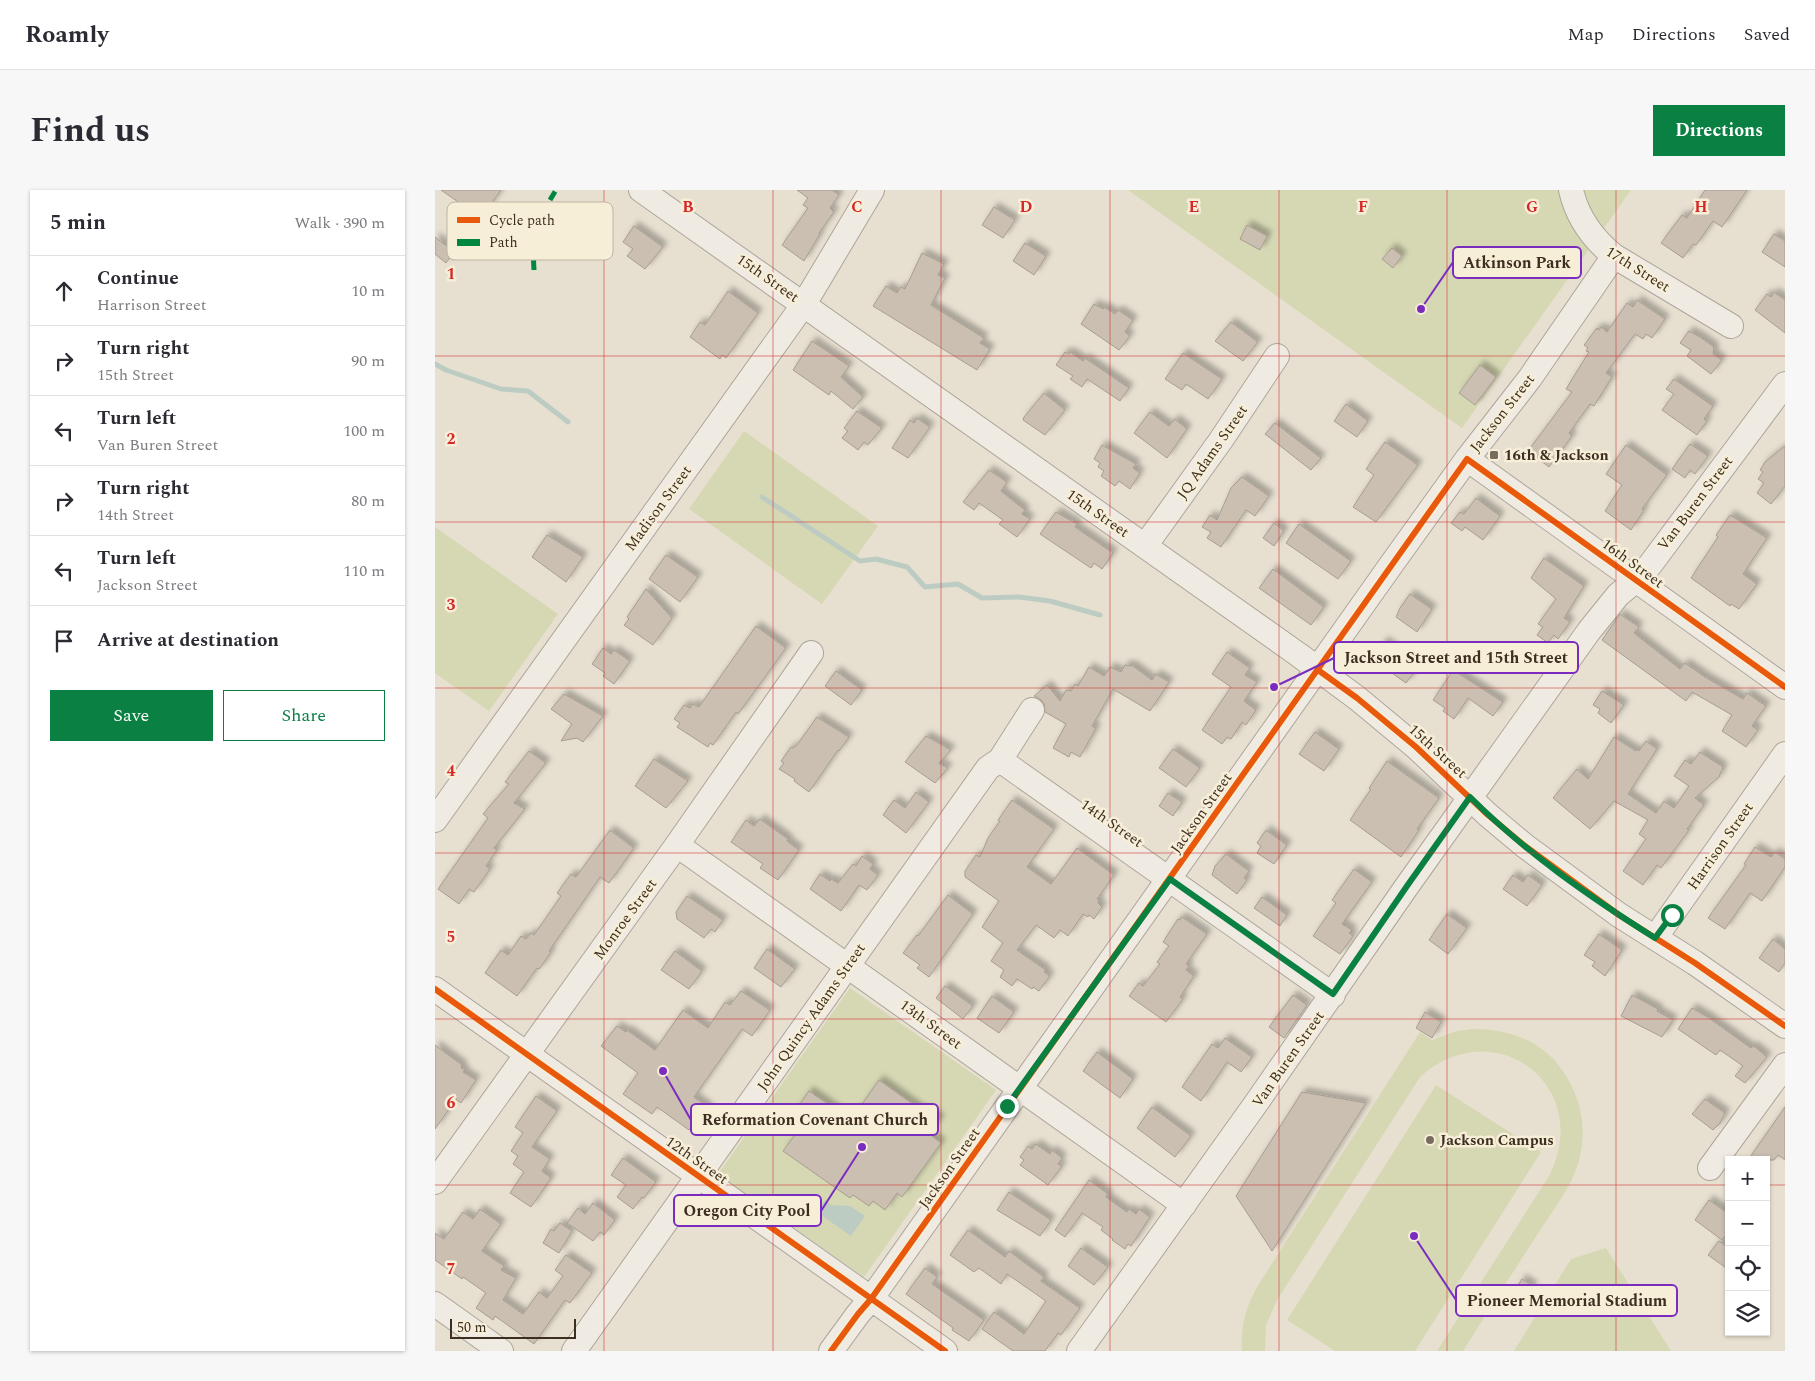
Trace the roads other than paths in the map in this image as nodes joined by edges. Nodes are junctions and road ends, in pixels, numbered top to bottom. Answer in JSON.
{"nodes":[{"id":1,"x":641,"y":190,"type":"edge"},
{"id":2,"x":872,"y":190,"type":"edge"},
{"id":3,"x":1571,"y":190,"type":"edge"},
{"id":4,"x":1614,"y":256,"type":"junction"},
{"id":5,"x":804,"y":304,"type":"junction"},
{"id":6,"x":1731,"y":326,"type":"dead end"},
{"id":7,"x":1277,"y":356,"type":"dead end"},
{"id":8,"x":1785,"y":384,"type":"edge"},
{"id":9,"x":1467,"y":459,"type":"junction"},
{"id":10,"x":1145,"y":546,"type":"junction"},
{"id":11,"x":1636,"y":580,"type":"junction"},
{"id":12,"x":811,"y":653,"type":"dead end"},
{"id":13,"x":1318,"y":670,"type":"junction"},
{"id":14,"x":1785,"y":687,"type":"edge"},
{"id":15,"x":1032,"y":710,"type":"dead end"},
{"id":16,"x":1785,"y":754,"type":"edge"},
{"id":17,"x":999,"y":760,"type":"junction"},
{"id":18,"x":1470,"y":797,"type":"junction"},
{"id":19,"x":435,"y":820,"type":"edge"},
{"id":20,"x":677,"y":845,"type":"junction"},
{"id":21,"x":1170,"y":879,"type":"junction"},
{"id":22,"x":1655,"y":938,"type":"junction"},
{"id":23,"x":848,"y":965,"type":"junction"},
{"id":24,"x":435,"y":989,"type":"edge"},
{"id":25,"x":1333,"y":994,"type":"junction"},
{"id":26,"x":1785,"y":1026,"type":"edge"},
{"id":27,"x":528,"y":1055,"type":"junction"},
{"id":28,"x":1785,"y":1065,"type":"edge"},
{"id":29,"x":1020,"y":1088,"type":"junction"},
{"id":30,"x":1710,"y":1168,"type":"dead end"},
{"id":31,"x":698,"y":1175,"type":"junction"},
{"id":32,"x":435,"y":1182,"type":"edge"},
{"id":33,"x":1184,"y":1205,"type":"junction"},
{"id":34,"x":871,"y":1299,"type":"junction"},
{"id":35,"x":435,"y":1304,"type":"edge"},
{"id":36,"x":501,"y":1351,"type":"edge"},
{"id":37,"x":574,"y":1351,"type":"edge"},
{"id":38,"x":831,"y":1351,"type":"edge"},
{"id":39,"x":945,"y":1351,"type":"edge"},
{"id":40,"x":1079,"y":1351,"type":"edge"}],
"edges":[{"from":1,"to":5,"type":"street","name":"15th Street"},
{"from":2,"to":5,"type":"street","name":"Madison Street"},
{"from":3,"to":4,"type":"street","name":"17th Street"},
{"from":4,"to":6,"type":"street","name":"17th Street"},
{"from":4,"to":9,"type":"street","name":"Jackson Street"},
{"from":5,"to":10,"type":"street","name":"15th Street"},
{"from":5,"to":19,"type":"street","name":"Madison Street"},
{"from":7,"to":10,"type":"street","name":"JQ Adams Street"},
{"from":8,"to":11,"type":"street","name":"Van Buren Street"},
{"from":9,"to":11,"type":"street","name":"16th Street"},
{"from":9,"to":13,"type":"street","name":"Jackson Street"},
{"from":10,"to":13,"type":"street","name":"15th Street"},
{"from":11,"to":14,"type":"street","name":"16th Street"},
{"from":11,"to":18,"type":"street","name":"Van Buren Street"},
{"from":12,"to":20,"type":"street","name":"Monroe Street"},
{"from":13,"to":18,"type":"street","name":"15th Street"},
{"from":13,"to":21,"type":"street","name":"Jackson Street"},
{"from":15,"to":17,"type":"street","name":"John Quincy Adams Street"},
{"from":16,"to":22,"type":"street","name":"Harrison Street"},
{"from":17,"to":21,"type":"street","name":"14th Street"},
{"from":17,"to":23,"type":"street","name":"John Quincy Adams Street"},
{"from":18,"to":22,"type":"street","name":"15th Street"},
{"from":18,"to":25,"type":"street","name":"Van Buren Street"},
{"from":20,"to":23,"type":"street","name":"13th Street"},
{"from":20,"to":27,"type":"street","name":"Monroe Street"},
{"from":21,"to":25,"type":"street","name":"14th Street"},
{"from":21,"to":29,"type":"street","name":"Jackson Street"},
{"from":22,"to":26,"type":"street","name":"15th Street"},
{"from":23,"to":29,"type":"street","name":"13th Street"},
{"from":23,"to":31,"type":"street","name":"John Quincy Adams Street"},
{"from":24,"to":27,"type":"street","name":"12th Street"},
{"from":25,"to":33,"type":"street","name":"Van Buren Street"},
{"from":27,"to":31,"type":"street","name":"12th Street"},
{"from":27,"to":32,"type":"street","name":"Monroe Street"},
{"from":28,"to":30,"type":"street"},
{"from":29,"to":33,"type":"street","name":"13th Street"},
{"from":29,"to":34,"type":"street","name":"Jackson Street"},
{"from":31,"to":34,"type":"street","name":"12th Street"},
{"from":31,"to":37,"type":"street","name":"John Quincy Adams Street"},
{"from":33,"to":40,"type":"street","name":"Van Buren Street"},
{"from":34,"to":38,"type":"street","name":"Jackson Street"},
{"from":34,"to":39,"type":"street","name":"12th Street"},
{"from":35,"to":36,"type":"street"}]}
